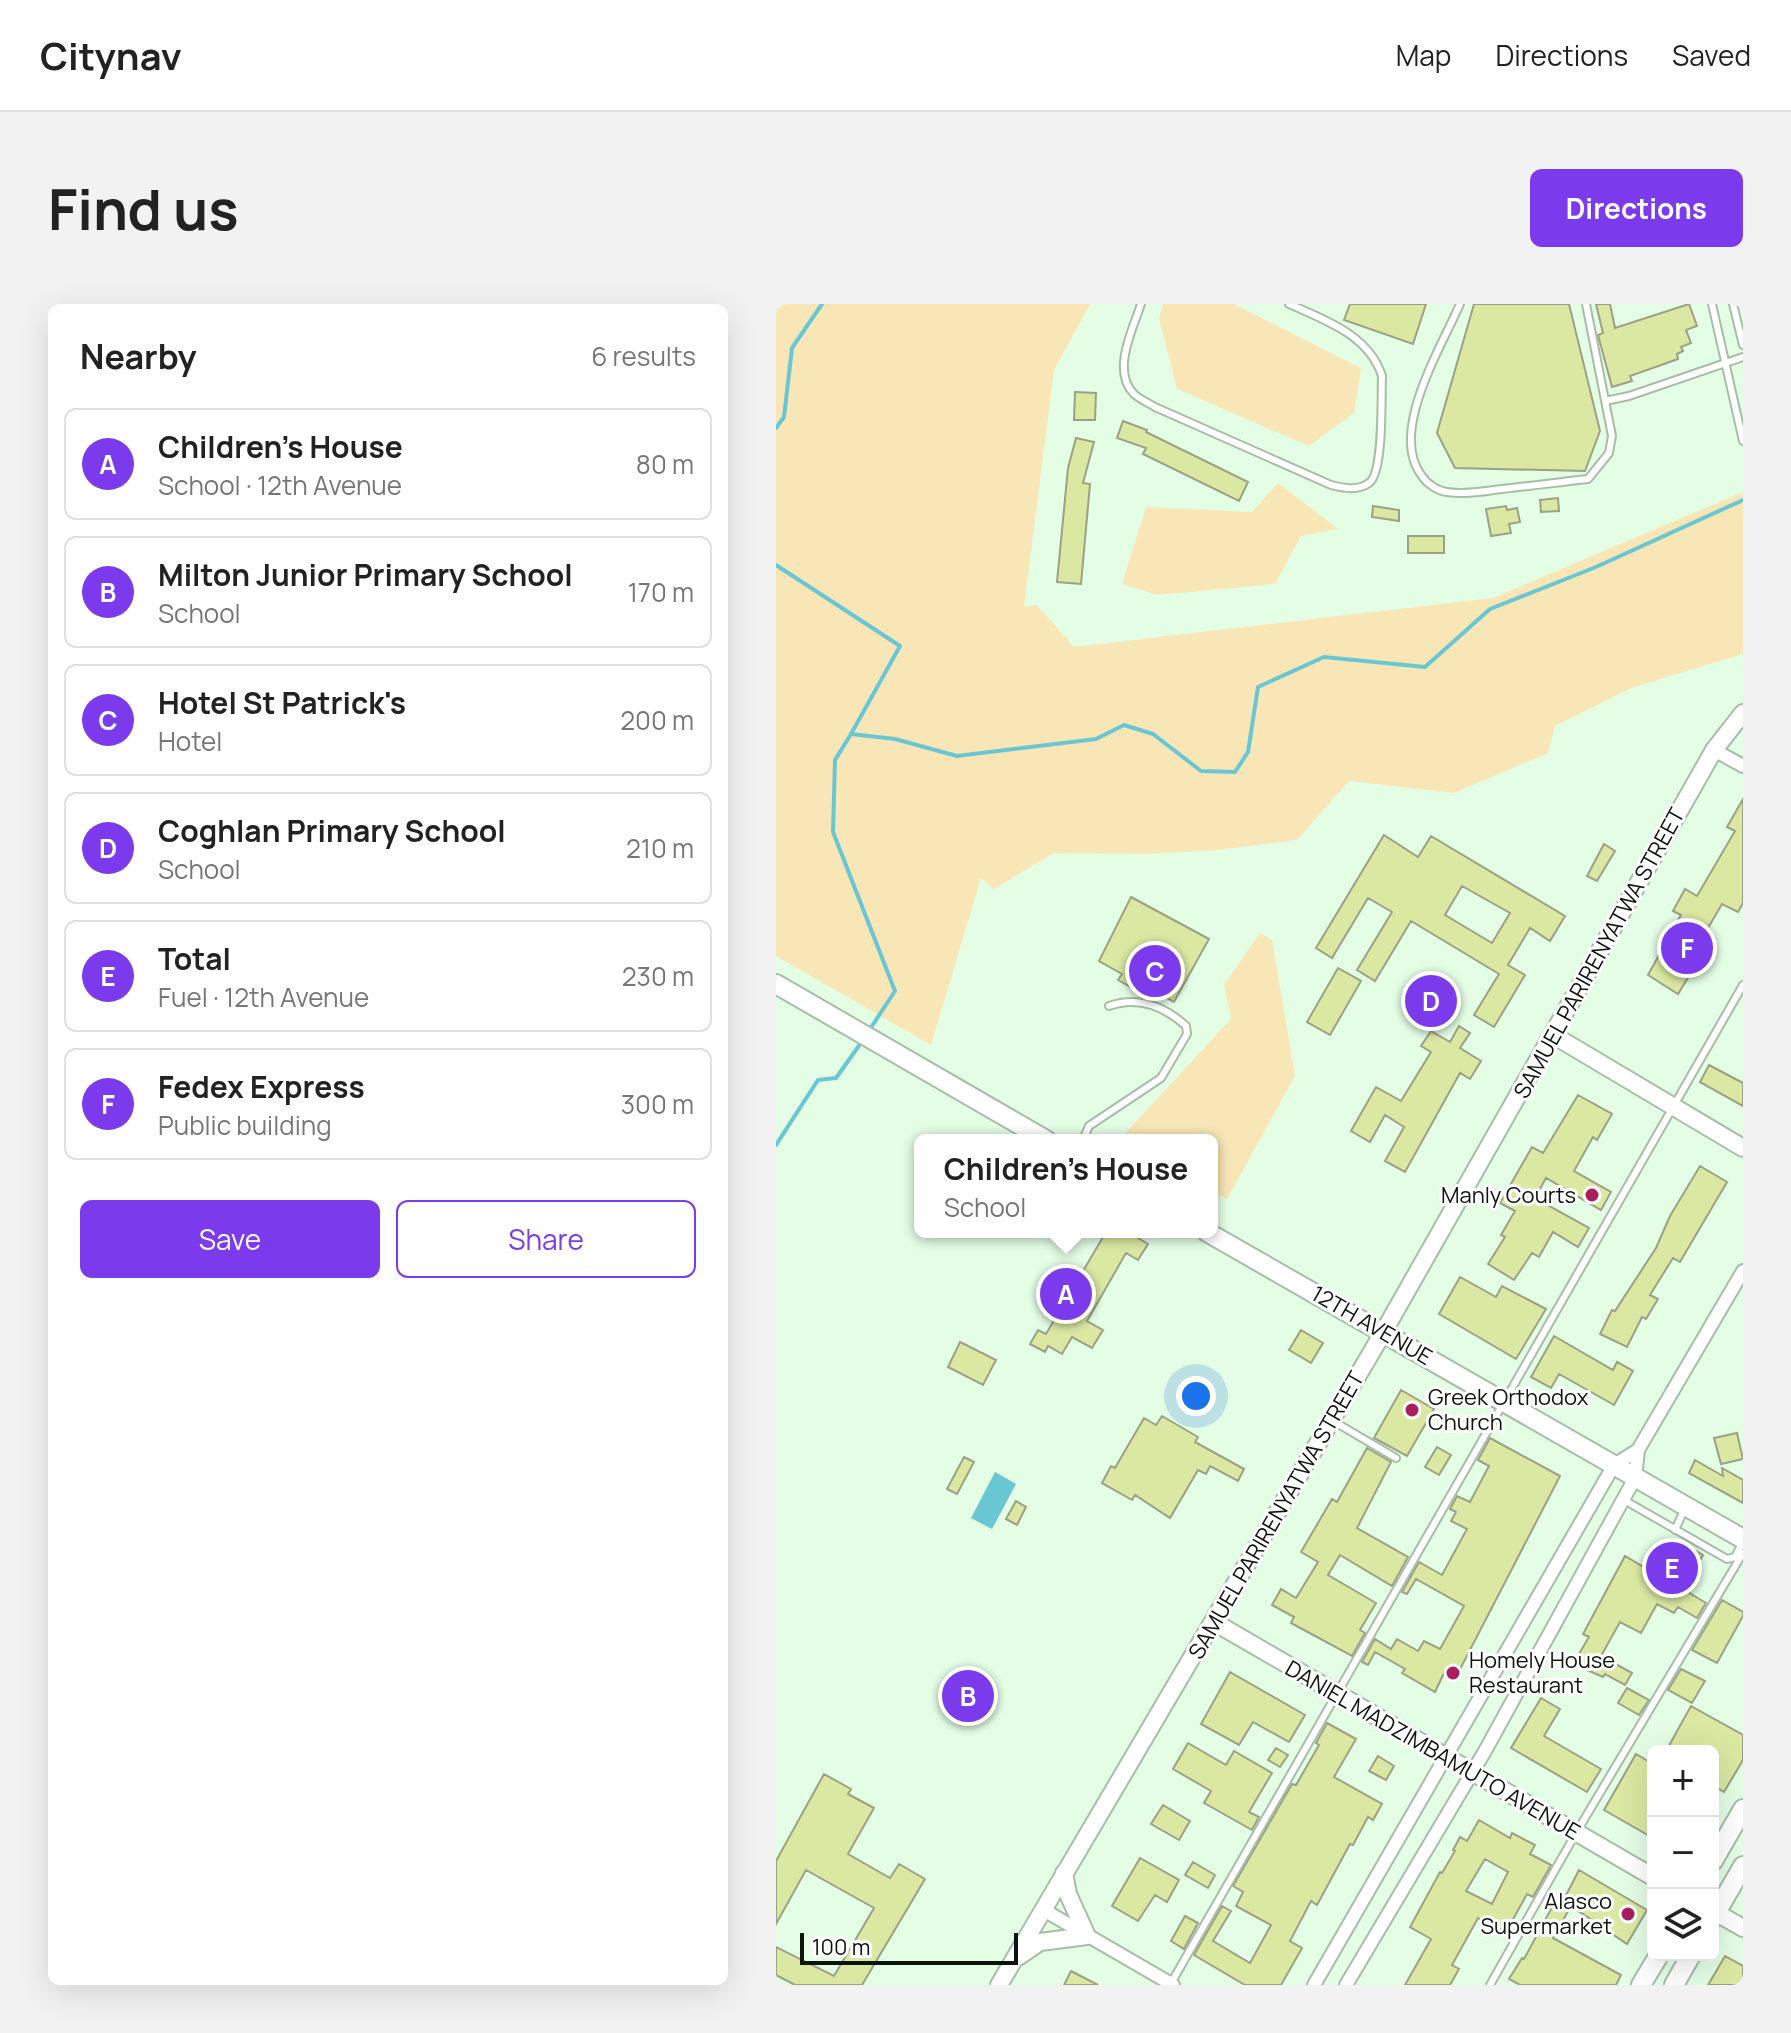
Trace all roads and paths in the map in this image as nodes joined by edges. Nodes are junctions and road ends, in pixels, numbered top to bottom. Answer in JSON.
{"nodes":[{"id":1,"x":1141,"y":304,"type":"edge"},
{"id":2,"x":1289,"y":304,"type":"edge"},
{"id":3,"x":1460,"y":304,"type":"edge"},
{"id":4,"x":1586,"y":304,"type":"edge"},
{"id":5,"x":1712,"y":304,"type":"edge"},
{"id":6,"x":1733,"y":304,"type":"edge"},
{"id":7,"x":1743,"y":345,"type":"edge"},
{"id":8,"x":1743,"y":357,"type":"edge"},
{"id":9,"x":1725,"y":364,"type":"junction"},
{"id":10,"x":1605,"y":401,"type":"junction"},
{"id":11,"x":1743,"y":441,"type":"edge"},
{"id":12,"x":1743,"y":713,"type":"edge"},
{"id":13,"x":1714,"y":750,"type":"junction"},
{"id":14,"x":1743,"y":766,"type":"edge"},
{"id":15,"x":776,"y":984,"type":"edge"},
{"id":16,"x":1743,"y":985,"type":"edge"},
{"id":17,"x":1109,"y":1006,"type":"dead end"},
{"id":18,"x":1553,"y":1035,"type":"junction"},
{"id":19,"x":1675,"y":1107,"type":"junction"},
{"id":20,"x":1036,"y":1134,"type":"edge"},
{"id":21,"x":1086,"y":1134,"type":"edge"},
{"id":22,"x":1743,"y":1148,"type":"edge"},
{"id":23,"x":1218,"y":1238,"type":"edge"},
{"id":24,"x":1743,"y":1271,"type":"edge"},
{"id":25,"x":1384,"y":1331,"type":"junction"},
{"id":26,"x":1505,"y":1403,"type":"junction"},
{"id":27,"x":1332,"y":1420,"type":"junction"},
{"id":28,"x":1638,"y":1450,"type":"junction"},
{"id":29,"x":1396,"y":1458,"type":"dead end"},
{"id":30,"x":1614,"y":1465,"type":"junction"},
{"id":31,"x":1635,"y":1478,"type":"junction"},
{"id":32,"x":1622,"y":1500,"type":"junction"},
{"id":33,"x":1686,"y":1506,"type":"junction"},
{"id":34,"x":1675,"y":1530,"type":"junction"},
{"id":35,"x":1743,"y":1541,"type":"edge"},
{"id":36,"x":1743,"y":1553,"type":"edge"},
{"id":37,"x":1214,"y":1622,"type":"junction"},
{"id":38,"x":1337,"y":1694,"type":"junction"},
{"id":39,"x":1446,"y":1757,"type":"junction"},
{"id":40,"x":1472,"y":1773,"type":"junction"},
{"id":41,"x":1743,"y":1809,"type":"edge"},
{"id":42,"x":1576,"y":1833,"type":"junction"},
{"id":43,"x":1719,"y":1851,"type":"edge"},
{"id":44,"x":1743,"y":1866,"type":"edge"},
{"id":45,"x":1064,"y":1873,"type":"junction"},
{"id":46,"x":1647,"y":1874,"type":"edge"},
{"id":47,"x":1719,"y":1906,"type":"edge"},
{"id":48,"x":1042,"y":1909,"type":"junction"},
{"id":49,"x":1719,"y":1916,"type":"edge"},
{"id":50,"x":1743,"y":1928,"type":"edge"},
{"id":51,"x":1087,"y":1936,"type":"junction"},
{"id":52,"x":1013,"y":1960,"type":"junction"},
{"id":53,"x":1655,"y":1961,"type":"edge"},
{"id":54,"x":1688,"y":1961,"type":"edge"},
{"id":55,"x":999,"y":1985,"type":"edge"},
{"id":56,"x":1171,"y":1985,"type":"edge"},
{"id":57,"x":1314,"y":1985,"type":"edge"},
{"id":58,"x":1346,"y":1985,"type":"edge"},
{"id":59,"x":1490,"y":1985,"type":"edge"},
{"id":60,"x":1641,"y":1985,"type":"edge"},
{"id":61,"x":1674,"y":1985,"type":"edge"}],
"edges":[{"from":1,"to":2,"type":"lane"},
{"from":3,"to":10,"type":"lane"},
{"from":4,"to":10,"type":"lane"},
{"from":5,"to":9,"type":"lane"},
{"from":6,"to":7,"type":"lane"},
{"from":8,"to":9,"type":"lane"},
{"from":9,"to":10,"type":"lane"},
{"from":9,"to":11,"type":"lane"},
{"from":12,"to":13,"type":"street","name":"SAMUEL PARIRENYATWA STREET"},
{"from":13,"to":14,"type":"street"},
{"from":13,"to":18,"type":"street","name":"SAMUEL PARIRENYATWA STREET"},
{"from":15,"to":20,"type":"main road"},
{"from":16,"to":19,"type":"lane"},
{"from":17,"to":21,"type":"lane"},
{"from":18,"to":19,"type":"street"},
{"from":18,"to":25,"type":"street","name":"SAMUEL PARIRENYATWA STREET"},
{"from":19,"to":22,"type":"street"},
{"from":19,"to":26,"type":"lane"},
{"from":23,"to":25,"type":"main road","name":"12TH AVENUE"},
{"from":24,"to":28,"type":"street"},
{"from":25,"to":26,"type":"main road","name":"12TH AVENUE"},
{"from":25,"to":27,"type":"street","name":"SAMUEL PARIRENYATWA STREET"},
{"from":26,"to":30,"type":"main road","name":"12TH AVENUE"},
{"from":26,"to":38,"type":"lane"},
{"from":27,"to":29,"type":"lane"},
{"from":27,"to":37,"type":"street","name":"SAMUEL PARIRENYATWA STREET"},
{"from":28,"to":30,"type":"street"},
{"from":28,"to":31,"type":"street"},
{"from":30,"to":31,"type":"main road","name":"12TH AVENUE"},
{"from":30,"to":39,"type":"street"},
{"from":31,"to":32,"type":"street"},
{"from":31,"to":33,"type":"main road","name":"12TH AVENUE"},
{"from":32,"to":34,"type":"lane"},
{"from":32,"to":40,"type":"street"},
{"from":33,"to":34,"type":"lane"},
{"from":33,"to":35,"type":"main road","name":"12TH AVENUE"},
{"from":34,"to":35,"type":"lane"},
{"from":36,"to":42,"type":"lane"},
{"from":37,"to":38,"type":"street","name":"DANIEL MADZIMBAMUTO AVENUE"},
{"from":37,"to":45,"type":"street","name":"SAMUEL PARIRENYATWA STREET"},
{"from":38,"to":39,"type":"street","name":"DANIEL MADZIMBAMUTO AVENUE"},
{"from":38,"to":56,"type":"lane"},
{"from":39,"to":40,"type":"street","name":"DANIEL MADZIMBAMUTO AVENUE"},
{"from":39,"to":57,"type":"street"},
{"from":40,"to":42,"type":"street","name":"DANIEL MADZIMBAMUTO AVENUE"},
{"from":40,"to":58,"type":"street"},
{"from":41,"to":43,"type":"main road"},
{"from":42,"to":46,"type":"street","name":"DANIEL MADZIMBAMUTO AVENUE"},
{"from":42,"to":59,"type":"lane"},
{"from":44,"to":47,"type":"main road"},
{"from":45,"to":48,"type":"street","name":"SAMUEL PARIRENYATWA STREET"},
{"from":45,"to":51,"type":"street"},
{"from":48,"to":51,"type":"street"},
{"from":48,"to":52,"type":"street","name":"SAMUEL PARIRENYATWA STREET"},
{"from":49,"to":50,"type":"street"},
{"from":51,"to":52,"type":"street"},
{"from":51,"to":56,"type":"street"},
{"from":52,"to":55,"type":"street","name":"SAMUEL PARIRENYATWA STREET"},
{"from":53,"to":60,"type":"main road"},
{"from":54,"to":61,"type":"main road"}]}
